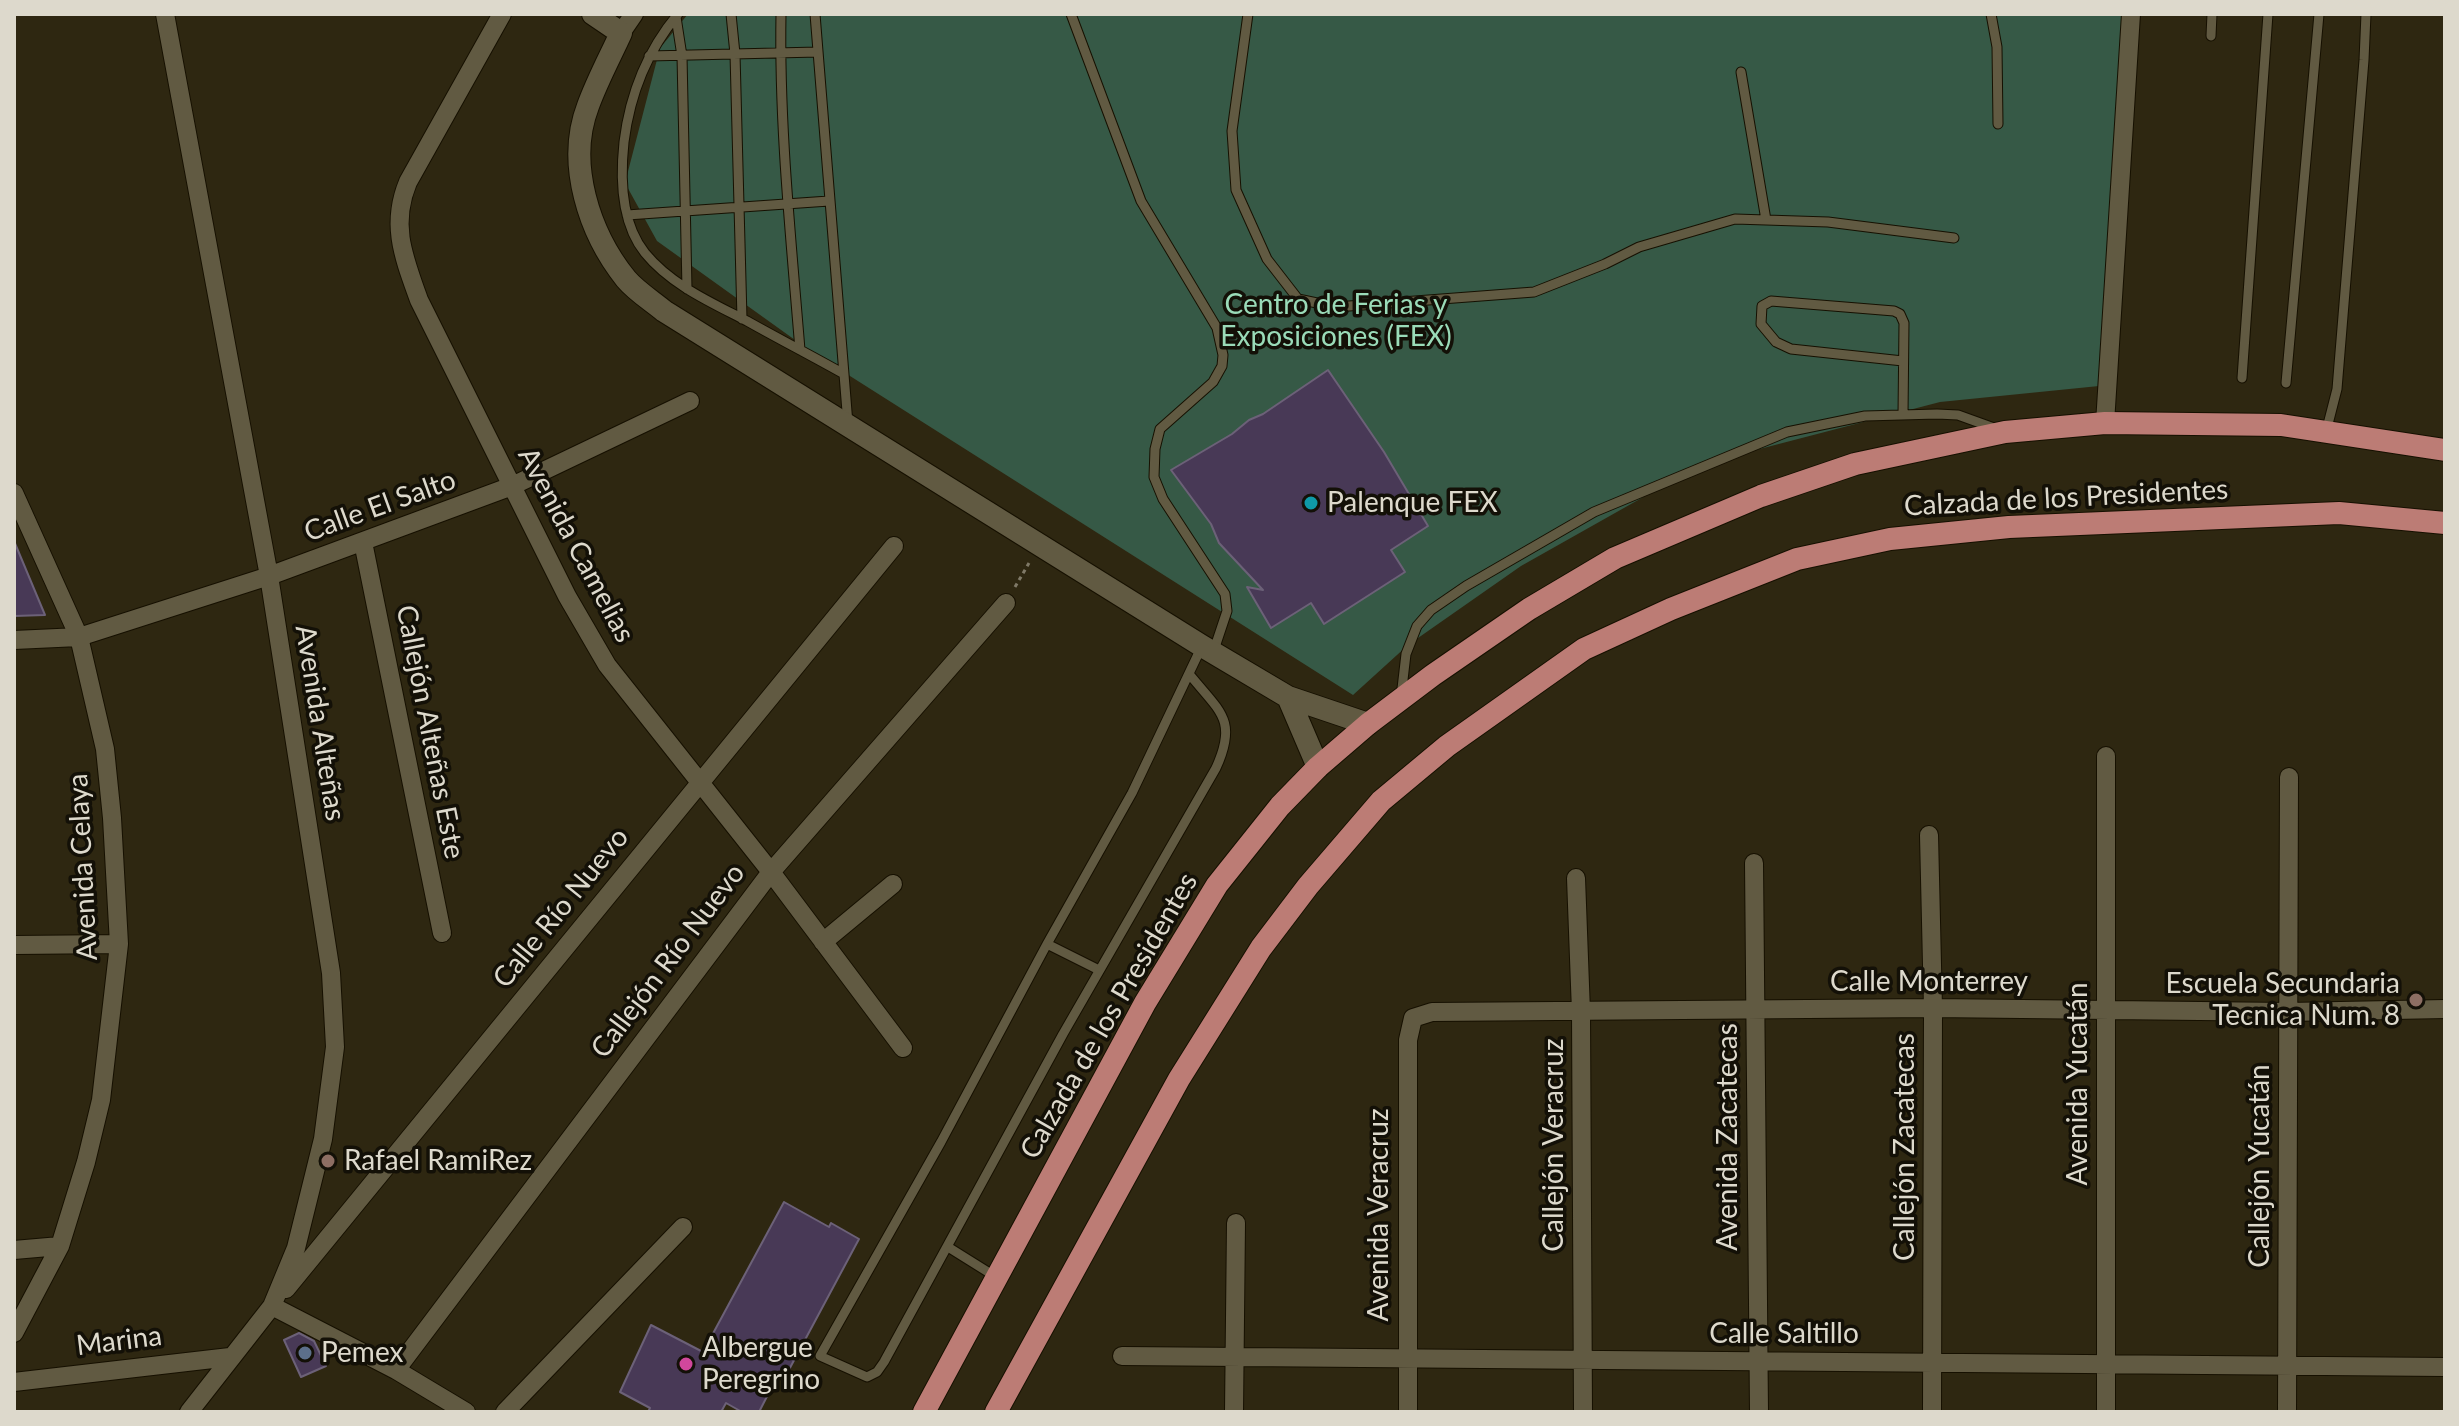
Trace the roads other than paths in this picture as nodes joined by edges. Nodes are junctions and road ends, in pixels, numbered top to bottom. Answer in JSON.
{"nodes":[{"id":1,"x":165,"y":14,"type":"edge"},
{"id":2,"x":502,"y":14,"type":"edge"},
{"id":3,"x":593,"y":14,"type":"edge"},
{"id":4,"x":731,"y":14,"type":"edge"},
{"id":5,"x":781,"y":14,"type":"edge"},
{"id":6,"x":815,"y":14,"type":"edge"},
{"id":7,"x":1071,"y":14,"type":"edge"},
{"id":8,"x":1248,"y":14,"type":"edge"},
{"id":9,"x":1991,"y":14,"type":"edge"},
{"id":10,"x":2131,"y":14,"type":"edge"},
{"id":11,"x":2212,"y":14,"type":"edge"},
{"id":12,"x":2268,"y":14,"type":"edge"},
{"id":13,"x":2319,"y":14,"type":"edge"},
{"id":14,"x":2366,"y":14,"type":"edge"},
{"id":15,"x":677,"y":16,"type":"edge"},
{"id":16,"x":628,"y":23,"type":"edge"},
{"id":17,"x":2211,"y":36,"type":"dead end"},
{"id":18,"x":818,"y":52,"type":"junction"},
{"id":19,"x":780,"y":53,"type":"junction"},
{"id":20,"x":735,"y":54,"type":"junction"},
{"id":21,"x":649,"y":56,"type":"junction"},
{"id":22,"x":682,"y":56,"type":"junction"},
{"id":23,"x":1741,"y":72,"type":"dead end"},
{"id":24,"x":1998,"y":124,"type":"dead end"},
{"id":25,"x":829,"y":201,"type":"junction"},
{"id":26,"x":788,"y":204,"type":"junction"},
{"id":27,"x":737,"y":207,"type":"junction"},
{"id":28,"x":685,"y":211,"type":"junction"},
{"id":29,"x":627,"y":215,"type":"junction"},
{"id":30,"x":1766,"y":220,"type":"junction"},
{"id":31,"x":1954,"y":238,"type":"dead end"},
{"id":32,"x":687,"y":289,"type":"junction"},
{"id":33,"x":742,"y":319,"type":"junction"},
{"id":34,"x":800,"y":350,"type":"junction"},
{"id":35,"x":1903,"y":361,"type":"junction"},
{"id":36,"x":844,"y":374,"type":"junction"},
{"id":37,"x":2242,"y":378,"type":"dead end"},
{"id":38,"x":2286,"y":383,"type":"dead end"},
{"id":39,"x":690,"y":401,"type":"dead end"},
{"id":40,"x":1903,"y":415,"type":"junction"},
{"id":41,"x":2105,"y":423,"type":"junction"},
{"id":42,"x":848,"y":427,"type":"junction"},
{"id":43,"x":2005,"y":432,"type":"junction"},
{"id":44,"x":2326,"y":432,"type":"junction"},
{"id":45,"x":2445,"y":450,"type":"edge"},
{"id":46,"x":512,"y":486,"type":"junction"},
{"id":47,"x":14,"y":493,"type":"edge"},
{"id":48,"x":2445,"y":523,"type":"edge"},
{"id":49,"x":363,"y":542,"type":"junction"},
{"id":50,"x":894,"y":546,"type":"dead end"},
{"id":51,"x":269,"y":576,"type":"junction"},
{"id":52,"x":1006,"y":603,"type":"road end"},
{"id":53,"x":79,"y":637,"type":"junction"},
{"id":54,"x":14,"y":640,"type":"edge"},
{"id":55,"x":1208,"y":649,"type":"junction"},
{"id":56,"x":1190,"y":675,"type":"junction"},
{"id":57,"x":1288,"y":697,"type":"junction"},
{"id":58,"x":1401,"y":699,"type":"junction"},
{"id":59,"x":1368,"y":724,"type":"junction"},
{"id":60,"x":2106,"y":756,"type":"dead end"},
{"id":61,"x":1318,"y":767,"type":"junction"},
{"id":62,"x":2289,"y":777,"type":"dead end"},
{"id":63,"x":700,"y":782,"type":"junction"},
{"id":64,"x":1929,"y":835,"type":"dead end"},
{"id":65,"x":1754,"y":863,"type":"dead end"},
{"id":66,"x":771,"y":872,"type":"junction"},
{"id":67,"x":1576,"y":878,"type":"dead end"},
{"id":68,"x":893,"y":884,"type":"dead end"},
{"id":69,"x":442,"y":933,"type":"dead end"},
{"id":70,"x":823,"y":942,"type":"junction"},
{"id":71,"x":119,"y":944,"type":"junction"},
{"id":72,"x":1047,"y":944,"type":"junction"},
{"id":73,"x":14,"y":945,"type":"edge"},
{"id":74,"x":1099,"y":970,"type":"junction"},
{"id":75,"x":1933,"y":1008,"type":"junction"},
{"id":76,"x":2445,"y":1009,"type":"edge"},
{"id":77,"x":1755,"y":1010,"type":"junction"},
{"id":78,"x":2106,"y":1011,"type":"junction"},
{"id":79,"x":1581,"y":1012,"type":"junction"},
{"id":80,"x":2288,"y":1012,"type":"junction"},
{"id":81,"x":1413,"y":1018,"type":"joint"},
{"id":82,"x":903,"y":1048,"type":"dead end"},
{"id":83,"x":1236,"y":1223,"type":"dead end"},
{"id":84,"x":683,"y":1227,"type":"dead end"},
{"id":85,"x":60,"y":1246,"type":"junction"},
{"id":86,"x":948,"y":1247,"type":"junction"},
{"id":87,"x":14,"y":1250,"type":"edge"},
{"id":88,"x":996,"y":1277,"type":"junction"},
{"id":89,"x":272,"y":1306,"type":"junction"},
{"id":90,"x":14,"y":1333,"type":"edge"},
{"id":91,"x":1122,"y":1356,"type":"dead end"},
{"id":92,"x":230,"y":1357,"type":"junction"},
{"id":93,"x":1234,"y":1357,"type":"junction"},
{"id":94,"x":1407,"y":1358,"type":"junction"},
{"id":95,"x":1582,"y":1360,"type":"junction"},
{"id":96,"x":1758,"y":1361,"type":"junction"},
{"id":97,"x":1932,"y":1363,"type":"junction"},
{"id":98,"x":2106,"y":1364,"type":"junction"},
{"id":99,"x":2287,"y":1366,"type":"junction"},
{"id":100,"x":2445,"y":1367,"type":"edge"},
{"id":101,"x":396,"y":1370,"type":"junction"},
{"id":102,"x":14,"y":1382,"type":"edge"},
{"id":103,"x":189,"y":1412,"type":"edge"},
{"id":104,"x":466,"y":1412,"type":"edge"},
{"id":105,"x":505,"y":1412,"type":"edge"},
{"id":106,"x":924,"y":1412,"type":"edge"},
{"id":107,"x":996,"y":1412,"type":"edge"},
{"id":108,"x":1234,"y":1412,"type":"edge"},
{"id":109,"x":1408,"y":1412,"type":"edge"},
{"id":110,"x":1583,"y":1412,"type":"edge"},
{"id":111,"x":1759,"y":1412,"type":"edge"},
{"id":112,"x":1932,"y":1412,"type":"edge"},
{"id":113,"x":2106,"y":1412,"type":"edge"},
{"id":114,"x":2287,"y":1412,"type":"edge"}],
"edges":[{"from":1,"to":51,"type":"street","name":"Avenida Alteñas"},
{"from":2,"to":46,"type":"street","name":"Avenida Camelias"},
{"from":3,"to":16,"type":"street"},
{"from":4,"to":20,"type":"lane"},
{"from":5,"to":19,"type":"lane"},
{"from":6,"to":18,"type":"lane"},
{"from":7,"to":55,"type":"lane"},
{"from":8,"to":30,"type":"lane"},
{"from":9,"to":24,"type":"lane"},
{"from":10,"to":41,"type":"street"},
{"from":11,"to":17,"type":"lane"},
{"from":12,"to":37,"type":"lane"},
{"from":13,"to":38,"type":"lane"},
{"from":14,"to":44,"type":"lane"},
{"from":15,"to":21,"type":"lane"},
{"from":15,"to":22,"type":"lane"},
{"from":16,"to":42,"type":"street"},
{"from":18,"to":19,"type":"lane"},
{"from":18,"to":25,"type":"lane"},
{"from":19,"to":20,"type":"lane"},
{"from":19,"to":26,"type":"lane"},
{"from":20,"to":22,"type":"lane"},
{"from":20,"to":27,"type":"lane"},
{"from":21,"to":22,"type":"lane"},
{"from":21,"to":29,"type":"lane"},
{"from":22,"to":28,"type":"lane"},
{"from":23,"to":30,"type":"lane"},
{"from":25,"to":26,"type":"lane"},
{"from":25,"to":36,"type":"lane"},
{"from":26,"to":27,"type":"lane"},
{"from":26,"to":34,"type":"lane"},
{"from":27,"to":28,"type":"lane"},
{"from":27,"to":33,"type":"lane"},
{"from":28,"to":29,"type":"lane"},
{"from":28,"to":32,"type":"lane"},
{"from":29,"to":32,"type":"lane"},
{"from":30,"to":31,"type":"lane"},
{"from":32,"to":33,"type":"lane"},
{"from":33,"to":34,"type":"lane"},
{"from":34,"to":36,"type":"lane"},
{"from":35,"to":35,"type":"lane"},
{"from":35,"to":40,"type":"lane"},
{"from":36,"to":42,"type":"lane"},
{"from":39,"to":46,"type":"street","name":"Calle El Salto"},
{"from":40,"to":43,"type":"lane"},
{"from":40,"to":58,"type":"lane"},
{"from":41,"to":43,"type":"highway","name":"Calzada de los Presidentes"},
{"from":41,"to":44,"type":"highway","name":"Calzada de los Presidentes"},
{"from":42,"to":55,"type":"street"},
{"from":43,"to":58,"type":"highway","name":"Calzada de los Presidentes"},
{"from":44,"to":45,"type":"highway","name":"Calzada de los Presidentes"},
{"from":46,"to":49,"type":"street","name":"Calle El Salto"},
{"from":46,"to":63,"type":"street","name":"Avenida Camelias"},
{"from":47,"to":53,"type":"street","name":"Avenida Celaya"},
{"from":48,"to":107,"type":"highway","name":"Calzada de los Presidentes"},
{"from":49,"to":51,"type":"street","name":"Calle El Salto"},
{"from":49,"to":69,"type":"street","name":"Callejón Alteñas Este"},
{"from":50,"to":63,"type":"street","name":"Calle Río Nuevo"},
{"from":51,"to":53,"type":"street","name":"Calle El Salto"},
{"from":51,"to":89,"type":"street","name":"Avenida Alteñas"},
{"from":52,"to":66,"type":"street","name":"Callejón Río Nuevo"},
{"from":53,"to":54,"type":"street","name":"Calle El Salto"},
{"from":53,"to":71,"type":"street","name":"Avenida Celaya"},
{"from":55,"to":56,"type":"lane"},
{"from":55,"to":57,"type":"street"},
{"from":56,"to":72,"type":"lane"},
{"from":56,"to":74,"type":"lane"},
{"from":57,"to":59,"type":"street"},
{"from":57,"to":61,"type":"street"},
{"from":58,"to":59,"type":"highway","name":"Calzada de los Presidentes"},
{"from":59,"to":61,"type":"highway","name":"Calzada de los Presidentes"},
{"from":60,"to":78,"type":"street","name":"Avenida Yucatán"},
{"from":61,"to":88,"type":"highway","name":"Calzada de los Presidentes"},
{"from":62,"to":80,"type":"street","name":"Callejón Yucatán"},
{"from":63,"to":66,"type":"street","name":"Avenida Camelias"},
{"from":63,"to":89,"type":"street","name":"Calle Río Nuevo"},
{"from":64,"to":75,"type":"street","name":"Callejón Zacatecas"},
{"from":65,"to":77,"type":"street","name":"Avenida Zacatecas"},
{"from":66,"to":70,"type":"street","name":"Avenida Camelias"},
{"from":66,"to":101,"type":"street","name":"Callejón Río Nuevo"},
{"from":67,"to":79,"type":"street","name":"Callejón Veracruz"},
{"from":68,"to":70,"type":"street"},
{"from":70,"to":82,"type":"street","name":"Avenida Camelias"},
{"from":71,"to":73,"type":"street"},
{"from":71,"to":85,"type":"street","name":"Avenida Celaya"},
{"from":72,"to":74,"type":"lane"},
{"from":72,"to":86,"type":"lane"},
{"from":74,"to":86,"type":"lane"},
{"from":75,"to":77,"type":"street","name":"Calle Monterrey"},
{"from":75,"to":78,"type":"street","name":"Calle Monterrey"},
{"from":75,"to":97,"type":"street","name":"Callejón Zacatecas"},
{"from":76,"to":80,"type":"street","name":"Calle Monterrey"},
{"from":77,"to":79,"type":"street","name":"Calle Monterrey"},
{"from":77,"to":96,"type":"street","name":"Avenida Zacatecas"},
{"from":78,"to":80,"type":"street","name":"Calle Monterrey"},
{"from":78,"to":98,"type":"street","name":"Avenida Yucatán"},
{"from":79,"to":81,"type":"street","name":"Calle Monterrey"},
{"from":79,"to":95,"type":"street","name":"Callejón Veracruz"},
{"from":80,"to":99,"type":"street","name":"Callejón Yucatán"},
{"from":81,"to":94,"type":"street","name":"Avenida Veracruz"},
{"from":83,"to":93,"type":"street"},
{"from":84,"to":105,"type":"street"},
{"from":85,"to":87,"type":"street"},
{"from":85,"to":90,"type":"street","name":"Avenida Celaya"},
{"from":86,"to":88,"type":"lane"},
{"from":88,"to":106,"type":"highway","name":"Calzada de los Presidentes"},
{"from":89,"to":92,"type":"street","name":"Avenida Alteñas"},
{"from":89,"to":101,"type":"street"},
{"from":91,"to":93,"type":"street","name":"Calle Saltillo"},
{"from":92,"to":102,"type":"street","name":"Marina"},
{"from":92,"to":103,"type":"street","name":"Avenida Alteñas"},
{"from":93,"to":94,"type":"street","name":"Calle Saltillo"},
{"from":93,"to":108,"type":"street"},
{"from":94,"to":95,"type":"street","name":"Calle Saltillo"},
{"from":94,"to":109,"type":"street","name":"Avenida Veracruz"},
{"from":95,"to":96,"type":"street","name":"Calle Saltillo"},
{"from":95,"to":110,"type":"street","name":"Callejón Veracruz"},
{"from":96,"to":97,"type":"street","name":"Calle Saltillo"},
{"from":96,"to":111,"type":"street","name":"Avenida Zacatecas"},
{"from":97,"to":98,"type":"street","name":"Calle Saltillo"},
{"from":97,"to":112,"type":"street","name":"Callejón Zacatecas"},
{"from":98,"to":99,"type":"street","name":"Calle Saltillo"},
{"from":98,"to":113,"type":"street","name":"Avenida Yucatán"},
{"from":99,"to":100,"type":"street","name":"Calle Saltillo"},
{"from":99,"to":114,"type":"street","name":"Callejón Yucatán"},
{"from":101,"to":104,"type":"street"}]}
